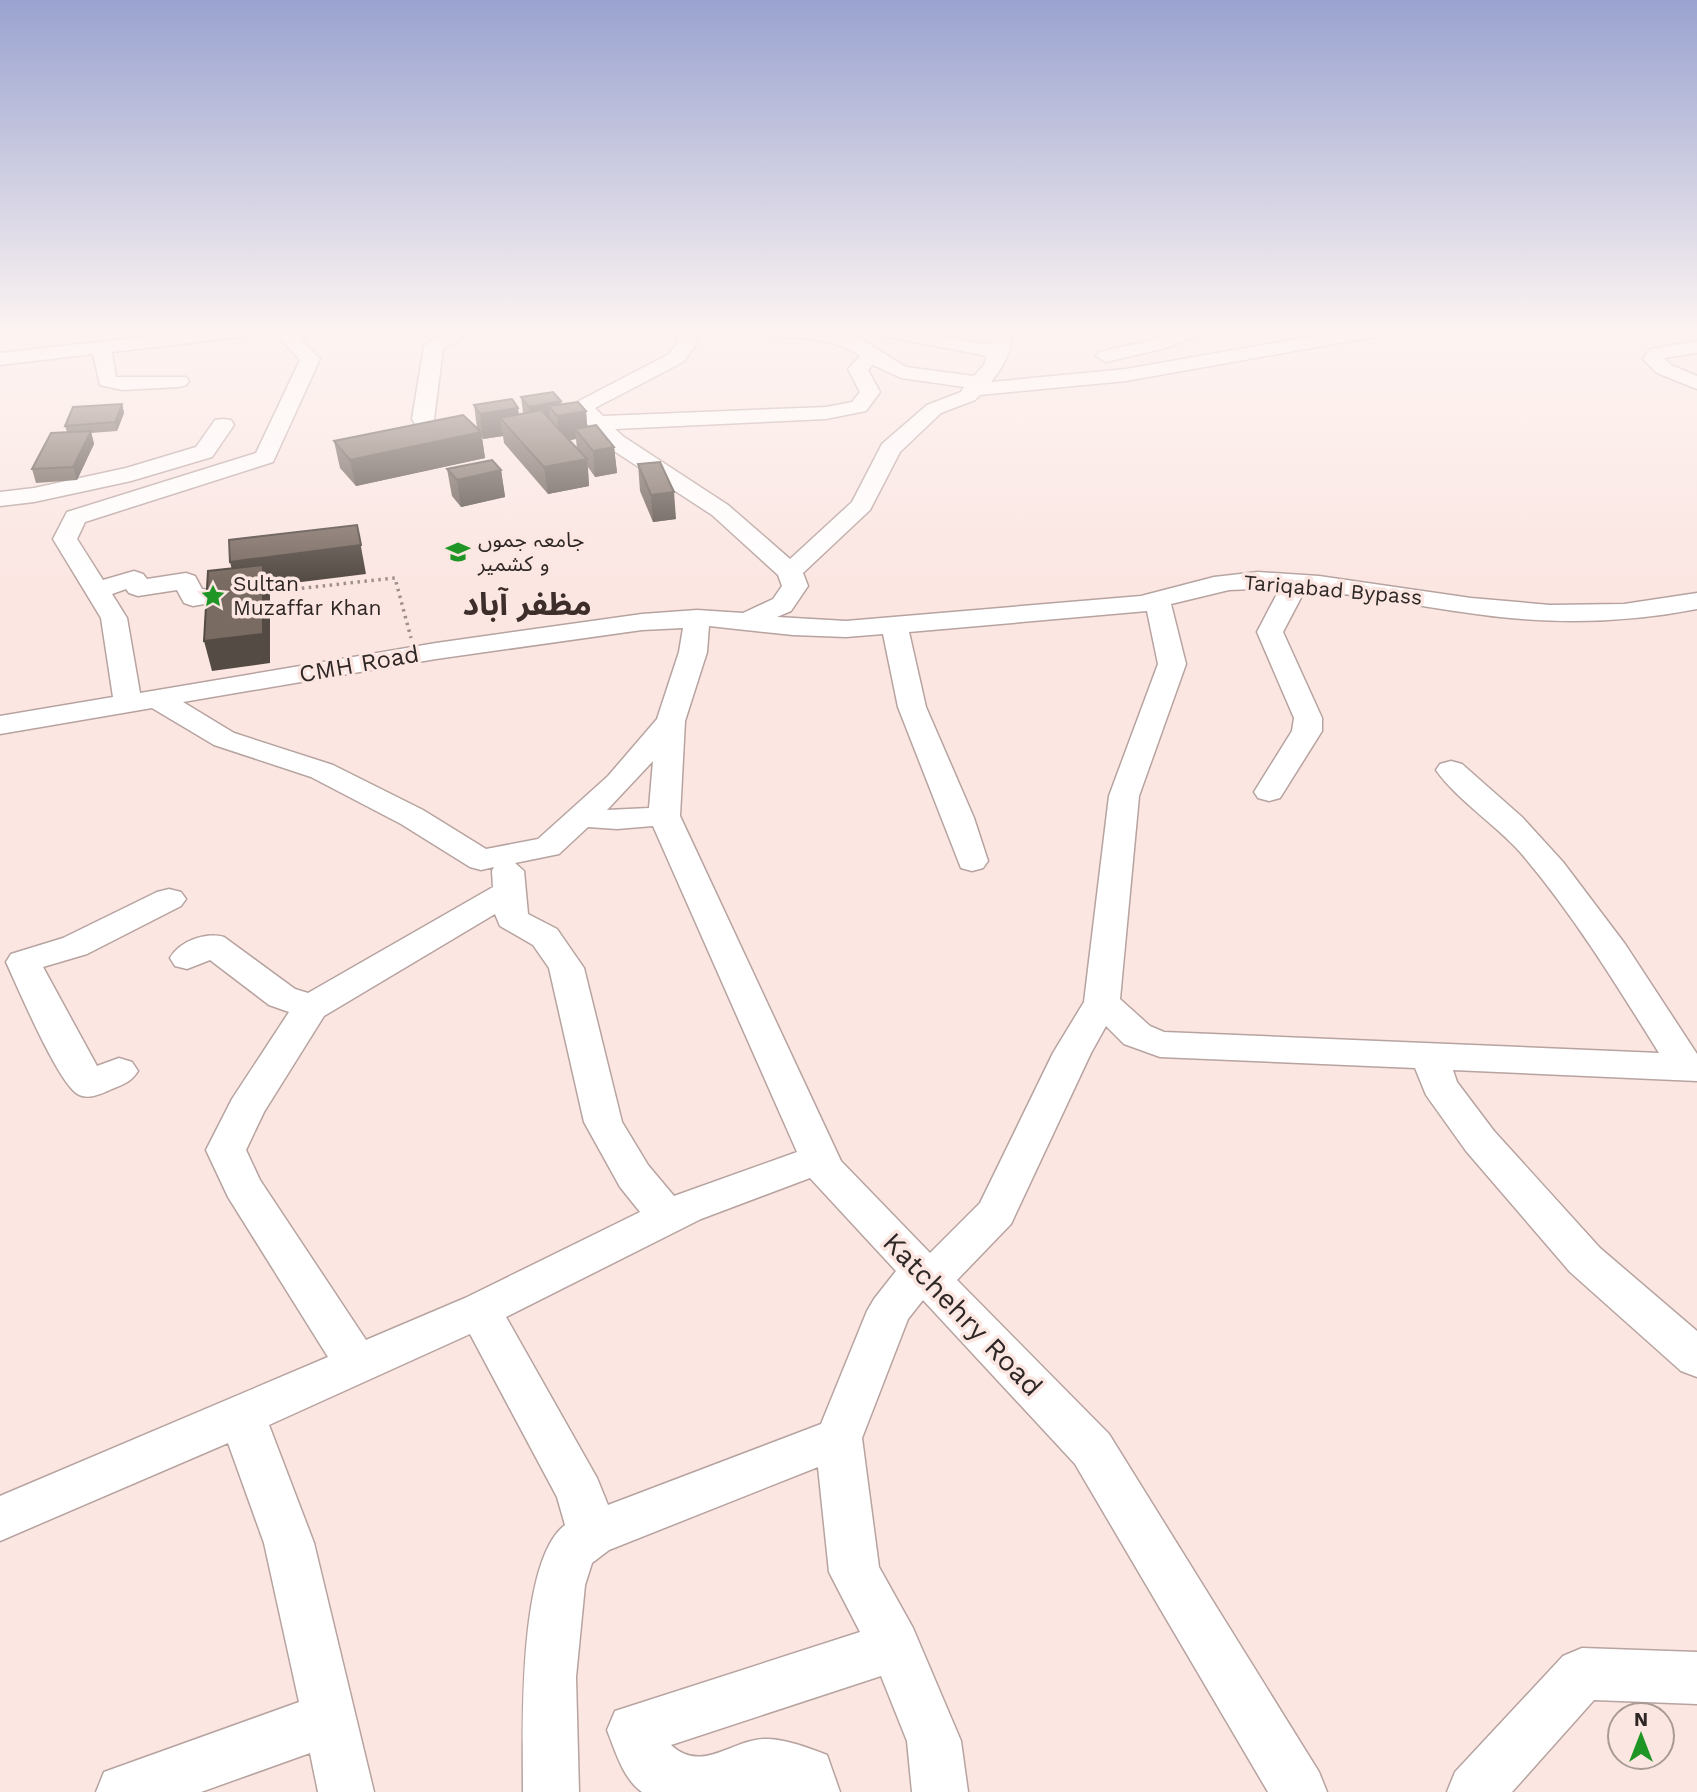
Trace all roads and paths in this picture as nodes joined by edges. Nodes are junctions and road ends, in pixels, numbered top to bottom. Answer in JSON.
{"nodes":[{"id":1,"x":285,"y":414,"type":"edge"},
{"id":2,"x":424,"y":414,"type":"edge"},
{"id":3,"x":589,"y":414,"type":"edge"},
{"id":4,"x":812,"y":414,"type":"edge"},
{"id":5,"x":929,"y":414,"type":"edge"},
{"id":6,"x":423,"y":419,"type":"dead end"},
{"id":7,"x":598,"y":423,"type":"junction"},
{"id":8,"x":223,"y":425,"type":"dead end"},
{"id":9,"x":0,"y":499,"type":"edge"},
{"id":10,"x":790,"y":572,"type":"junction"},
{"id":11,"x":1294,"y":583,"type":"junction"},
{"id":12,"x":96,"y":590,"type":"junction"},
{"id":13,"x":212,"y":596,"type":"joint"},
{"id":14,"x":1157,"y":600,"type":"junction"},
{"id":15,"x":1697,"y":601,"type":"edge"},
{"id":16,"x":721,"y":619,"type":"junction"},
{"id":17,"x":895,"y":626,"type":"junction"},
{"id":18,"x":417,"y":654,"type":"junction"},
{"id":19,"x":142,"y":701,"type":"junction"},
{"id":20,"x":671,"y":721,"type":"junction"},
{"id":21,"x":0,"y":726,"type":"edge"},
{"id":22,"x":1451,"y":770,"type":"dead end"},
{"id":23,"x":1269,"y":792,"type":"dead end"},
{"id":24,"x":664,"y":816,"type":"junction"},
{"id":25,"x":581,"y":817,"type":"junction"},
{"id":26,"x":972,"y":861,"type":"dead end"},
{"id":27,"x":508,"y":873,"type":"junction"},
{"id":28,"x":169,"y":899,"type":"dead end"},
{"id":29,"x":187,"y":958,"type":"dead end"},
{"id":30,"x":11,"y":961,"type":"edge"},
{"id":31,"x":1102,"y":1002,"type":"junction"},
{"id":32,"x":311,"y":1007,"type":"junction"},
{"id":33,"x":1429,"y":1054,"type":"junction"},
{"id":34,"x":1692,"y":1068,"type":"edge"},
{"id":35,"x":119,"y":1071,"type":"dead end"},
{"id":36,"x":820,"y":1158,"type":"junction"},
{"id":37,"x":667,"y":1217,"type":"junction"},
{"id":38,"x":921,"y":1271,"type":"junction"},
{"id":39,"x":480,"y":1310,"type":"junction"},
{"id":40,"x":1697,"y":1359,"type":"edge"},
{"id":41,"x":357,"y":1364,"type":"junction"},
{"id":42,"x":242,"y":1416,"type":"junction"},
{"id":43,"x":839,"y":1437,"type":"junction"},
{"id":44,"x":0,"y":1519,"type":"edge"},
{"id":45,"x":592,"y":1534,"type":"junction"},
{"id":46,"x":895,"y":1646,"type":"junction"},
{"id":47,"x":1697,"y":1678,"type":"edge"},
{"id":48,"x":328,"y":1719,"type":"junction"},
{"id":49,"x":124,"y":1792,"type":"edge"},
{"id":50,"x":346,"y":1792,"type":"edge"},
{"id":51,"x":551,"y":1792,"type":"edge"},
{"id":52,"x":812,"y":1792,"type":"edge"},
{"id":53,"x":940,"y":1792,"type":"edge"},
{"id":54,"x":1299,"y":1792,"type":"edge"},
{"id":55,"x":1475,"y":1792,"type":"edge"}],
"edges":[{"from":1,"to":12,"type":"street"},
{"from":2,"to":6,"type":"street"},
{"from":3,"to":7,"type":"street"},
{"from":4,"to":7,"type":"street"},
{"from":5,"to":10,"type":"street"},
{"from":7,"to":10,"type":"street"},
{"from":8,"to":9,"type":"street"},
{"from":10,"to":16,"type":"street"},
{"from":11,"to":14,"type":"street","name":"Tariqabad Bypass"},
{"from":11,"to":15,"type":"street","name":"Tariqabad Bypass"},
{"from":11,"to":23,"type":"street"},
{"from":12,"to":13,"type":"street"},
{"from":12,"to":19,"type":"street"},
{"from":13,"to":18,"type":"path"},
{"from":14,"to":17,"type":"street","name":"Tariqabad Bypass"},
{"from":14,"to":31,"type":"street"},
{"from":16,"to":17,"type":"street","name":"Tariqabad Bypass"},
{"from":16,"to":18,"type":"street","name":"CMH Road"},
{"from":16,"to":20,"type":"street"},
{"from":17,"to":26,"type":"street"},
{"from":18,"to":19,"type":"street","name":"CMH Road"},
{"from":19,"to":21,"type":"street","name":"CMH Road"},
{"from":19,"to":27,"type":"street"},
{"from":20,"to":24,"type":"street"},
{"from":20,"to":25,"type":"street"},
{"from":22,"to":34,"type":"street"},
{"from":24,"to":25,"type":"street"},
{"from":24,"to":36,"type":"street","name":"Katchehry Road"},
{"from":25,"to":27,"type":"street"},
{"from":27,"to":32,"type":"street"},
{"from":27,"to":37,"type":"street"},
{"from":28,"to":30,"type":"street"},
{"from":29,"to":32,"type":"street"},
{"from":30,"to":35,"type":"street"},
{"from":31,"to":33,"type":"street"},
{"from":31,"to":38,"type":"street"},
{"from":32,"to":41,"type":"street"},
{"from":33,"to":34,"type":"street"},
{"from":33,"to":40,"type":"street"},
{"from":36,"to":37,"type":"street"},
{"from":36,"to":38,"type":"street","name":"Katchehry Road"},
{"from":37,"to":39,"type":"street"},
{"from":38,"to":43,"type":"street"},
{"from":38,"to":54,"type":"street","name":"Katchehry Road"},
{"from":39,"to":41,"type":"street"},
{"from":39,"to":45,"type":"street"},
{"from":41,"to":42,"type":"street"},
{"from":42,"to":44,"type":"street"},
{"from":42,"to":48,"type":"street"},
{"from":43,"to":45,"type":"street"},
{"from":43,"to":46,"type":"street"},
{"from":45,"to":51,"type":"street"},
{"from":46,"to":52,"type":"street"},
{"from":46,"to":53,"type":"street"},
{"from":47,"to":55,"type":"street"},
{"from":48,"to":49,"type":"street"},
{"from":48,"to":50,"type":"street"}]}
